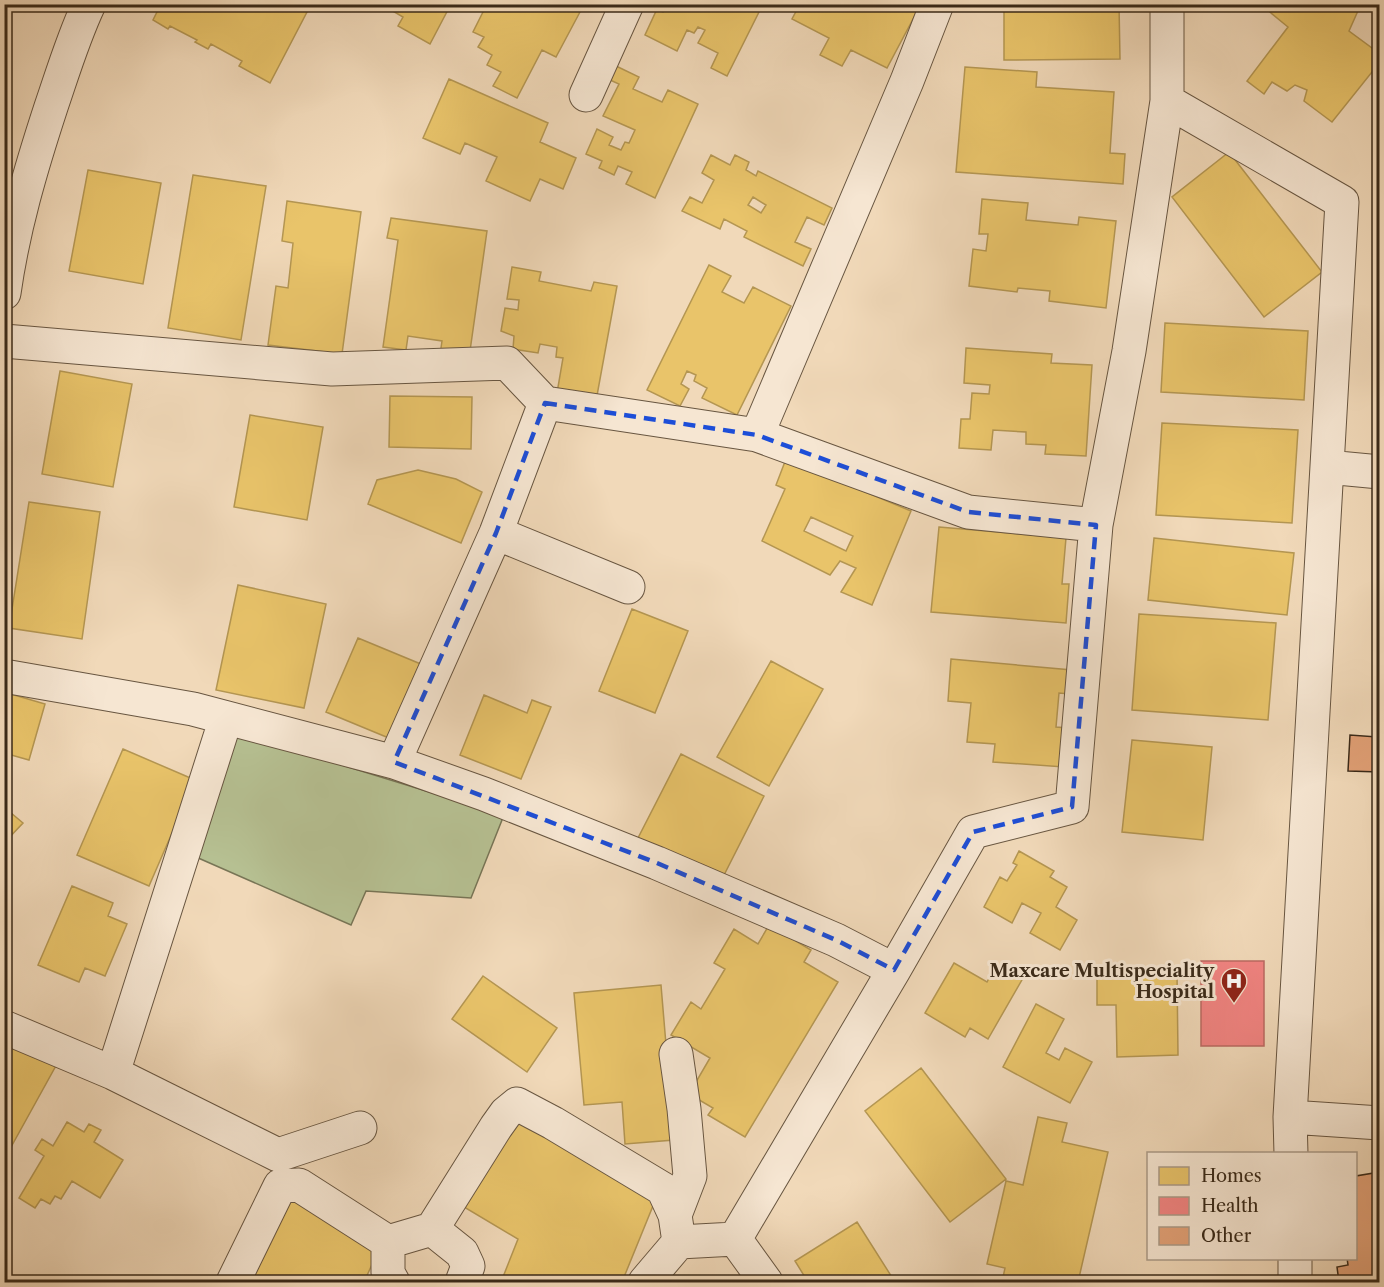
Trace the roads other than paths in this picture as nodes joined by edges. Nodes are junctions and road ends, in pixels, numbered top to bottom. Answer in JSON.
{"nodes":[{"id":1,"x":89,"y":4,"type":"edge"},
{"id":2,"x":627,"y":4,"type":"edge"},
{"id":3,"x":937,"y":4,"type":"edge"},
{"id":4,"x":1167,"y":4,"type":"edge"},
{"id":5,"x":586,"y":95,"type":"dead end"},
{"id":6,"x":1167,"y":101,"type":"junction"},
{"id":7,"x":4,"y":293,"type":"edge"},
{"id":8,"x":4,"y":341,"type":"edge"},
{"id":9,"x":545,"y":403,"type":"junction"},
{"id":10,"x":756,"y":435,"type":"junction"},
{"id":11,"x":1327,"y":466,"type":"junction"},
{"id":12,"x":1380,"y":472,"type":"edge"},
{"id":13,"x":1096,"y":525,"type":"junction"},
{"id":14,"x":496,"y":532,"type":"junction"},
{"id":15,"x":628,"y":587,"type":"dead end"},
{"id":16,"x":4,"y":676,"type":"edge"},
{"id":17,"x":226,"y":718,"type":"junction"},
{"id":18,"x":394,"y":762,"type":"junction"},
{"id":19,"x":894,"y":970,"type":"junction"},
{"id":20,"x":4,"y":1026,"type":"edge"},
{"id":21,"x":676,"y":1054,"type":"dead end"},
{"id":22,"x":113,"y":1073,"type":"junction"},
{"id":23,"x":1290,"y":1117,"type":"junction"},
{"id":24,"x":1380,"y":1122,"type":"edge"},
{"id":25,"x":360,"y":1128,"type":"dead end"},
{"id":26,"x":1292,"y":1152,"type":"edge"},
{"id":27,"x":677,"y":1228,"type":"junction"},
{"id":28,"x":432,"y":1229,"type":"junction"},
{"id":29,"x":735,"y":1239,"type":"junction"},
{"id":30,"x":388,"y":1242,"type":"junction"},
{"id":31,"x":1294,"y":1260,"type":"edge"},
{"id":32,"x":233,"y":1282,"type":"edge"},
{"id":33,"x":393,"y":1282,"type":"edge"},
{"id":34,"x":462,"y":1282,"type":"edge"},
{"id":35,"x":645,"y":1282,"type":"edge"},
{"id":36,"x":766,"y":1282,"type":"edge"},
{"id":37,"x":1295,"y":1282,"type":"edge"}],
"edges":[{"from":1,"to":7,"type":"street"},
{"from":2,"to":5,"type":"street"},
{"from":3,"to":10,"type":"street"},
{"from":4,"to":6,"type":"street"},
{"from":6,"to":11,"type":"street"},
{"from":6,"to":13,"type":"street"},
{"from":8,"to":9,"type":"street"},
{"from":9,"to":10,"type":"street"},
{"from":9,"to":14,"type":"street"},
{"from":10,"to":13,"type":"street"},
{"from":11,"to":12,"type":"street"},
{"from":11,"to":23,"type":"street"},
{"from":13,"to":19,"type":"street"},
{"from":14,"to":15,"type":"street"},
{"from":14,"to":18,"type":"street"},
{"from":16,"to":17,"type":"street"},
{"from":17,"to":18,"type":"street"},
{"from":17,"to":22,"type":"street"},
{"from":18,"to":19,"type":"street"},
{"from":19,"to":29,"type":"street"},
{"from":20,"to":22,"type":"street"},
{"from":21,"to":27,"type":"street"},
{"from":22,"to":25,"type":"street"},
{"from":23,"to":24,"type":"street"},
{"from":23,"to":26,"type":"street"},
{"from":27,"to":28,"type":"street"},
{"from":27,"to":29,"type":"street"},
{"from":27,"to":35,"type":"street"},
{"from":28,"to":30,"type":"street"},
{"from":28,"to":34,"type":"street"},
{"from":29,"to":36,"type":"street"},
{"from":30,"to":32,"type":"street"},
{"from":30,"to":33,"type":"street"},
{"from":31,"to":37,"type":"street"}]}
